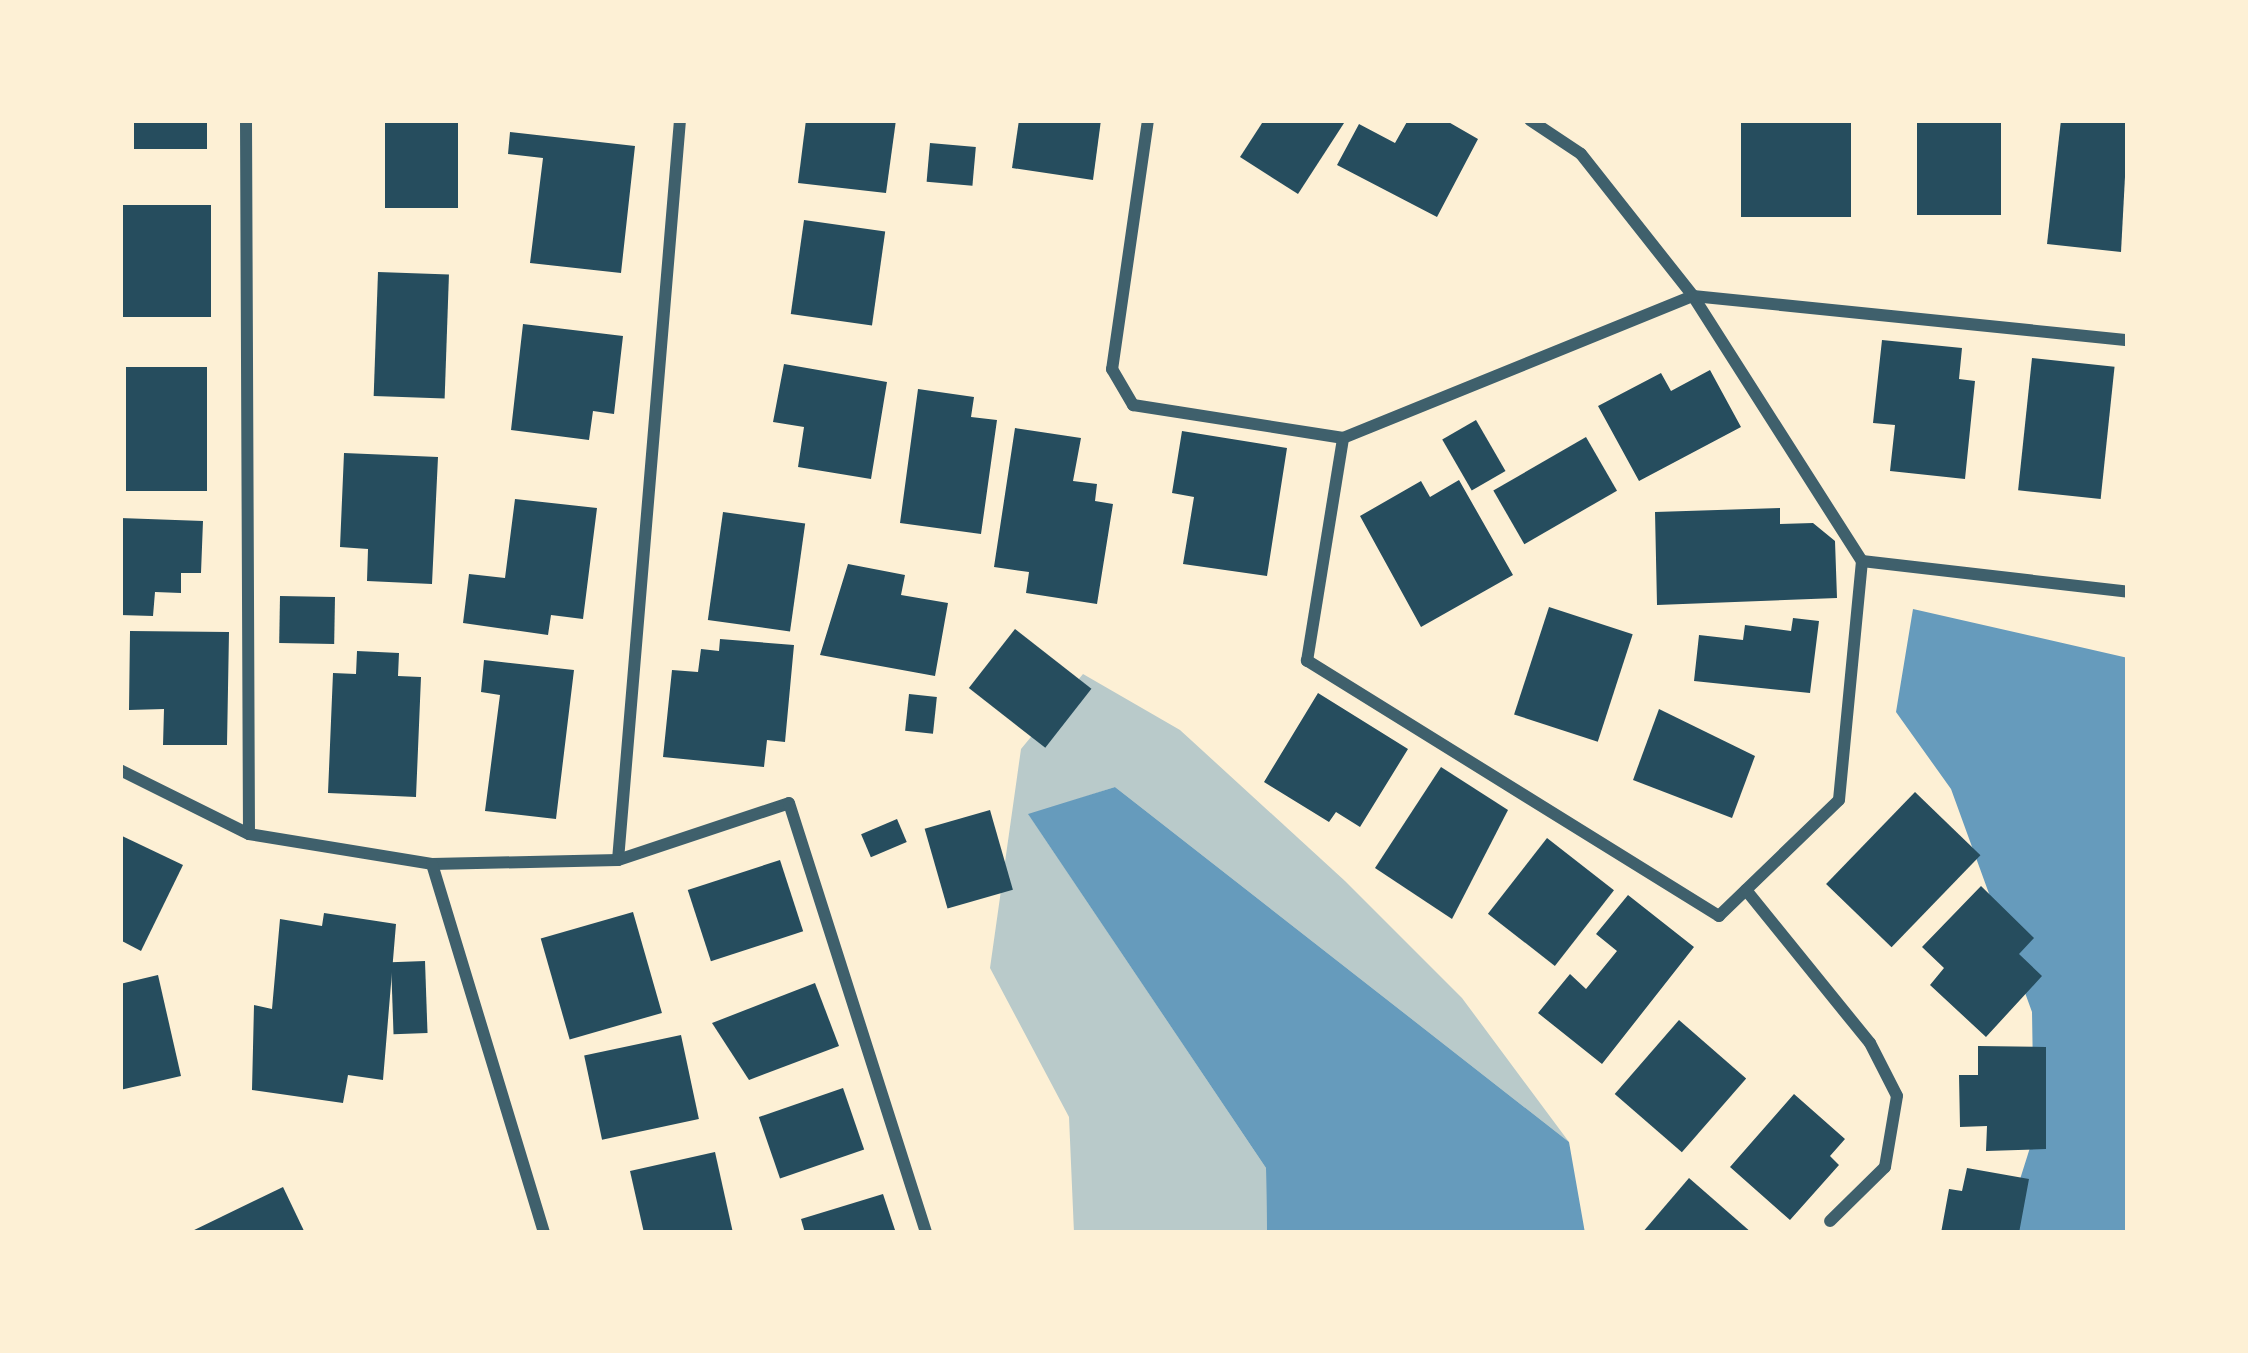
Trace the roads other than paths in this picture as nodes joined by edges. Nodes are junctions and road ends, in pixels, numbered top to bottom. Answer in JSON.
{"nodes":[{"id":1,"x":246,"y":120,"type":"edge"},
{"id":2,"x":680,"y":120,"type":"edge"},
{"id":3,"x":1148,"y":120,"type":"edge"},
{"id":4,"x":1530,"y":120,"type":"edge"},
{"id":5,"x":1693,"y":296,"type":"junction"},
{"id":6,"x":2128,"y":340,"type":"edge"},
{"id":7,"x":1343,"y":438,"type":"junction"},
{"id":8,"x":1862,"y":561,"type":"junction"},
{"id":9,"x":2128,"y":592,"type":"edge"},
{"id":10,"x":120,"y":770,"type":"edge"},
{"id":11,"x":249,"y":834,"type":"junction"},
{"id":12,"x":618,"y":860,"type":"junction"},
{"id":13,"x":432,"y":864,"type":"junction"},
{"id":14,"x":1746,"y":890,"type":"junction"},
{"id":15,"x":1831,"y":1221,"type":"dead end"},
{"id":16,"x":544,"y":1233,"type":"edge"},
{"id":17,"x":926,"y":1233,"type":"edge"}],
"edges":[{"from":1,"to":11,"type":"street"},
{"from":2,"to":12,"type":"street"},
{"from":3,"to":7,"type":"street"},
{"from":4,"to":5,"type":"street"},
{"from":5,"to":6,"type":"street"},
{"from":5,"to":7,"type":"street"},
{"from":5,"to":8,"type":"street"},
{"from":7,"to":14,"type":"street"},
{"from":8,"to":9,"type":"street"},
{"from":8,"to":14,"type":"street"},
{"from":10,"to":11,"type":"street"},
{"from":11,"to":13,"type":"street"},
{"from":12,"to":13,"type":"street"},
{"from":12,"to":17,"type":"street"},
{"from":13,"to":16,"type":"street"},
{"from":14,"to":15,"type":"street"}]}
